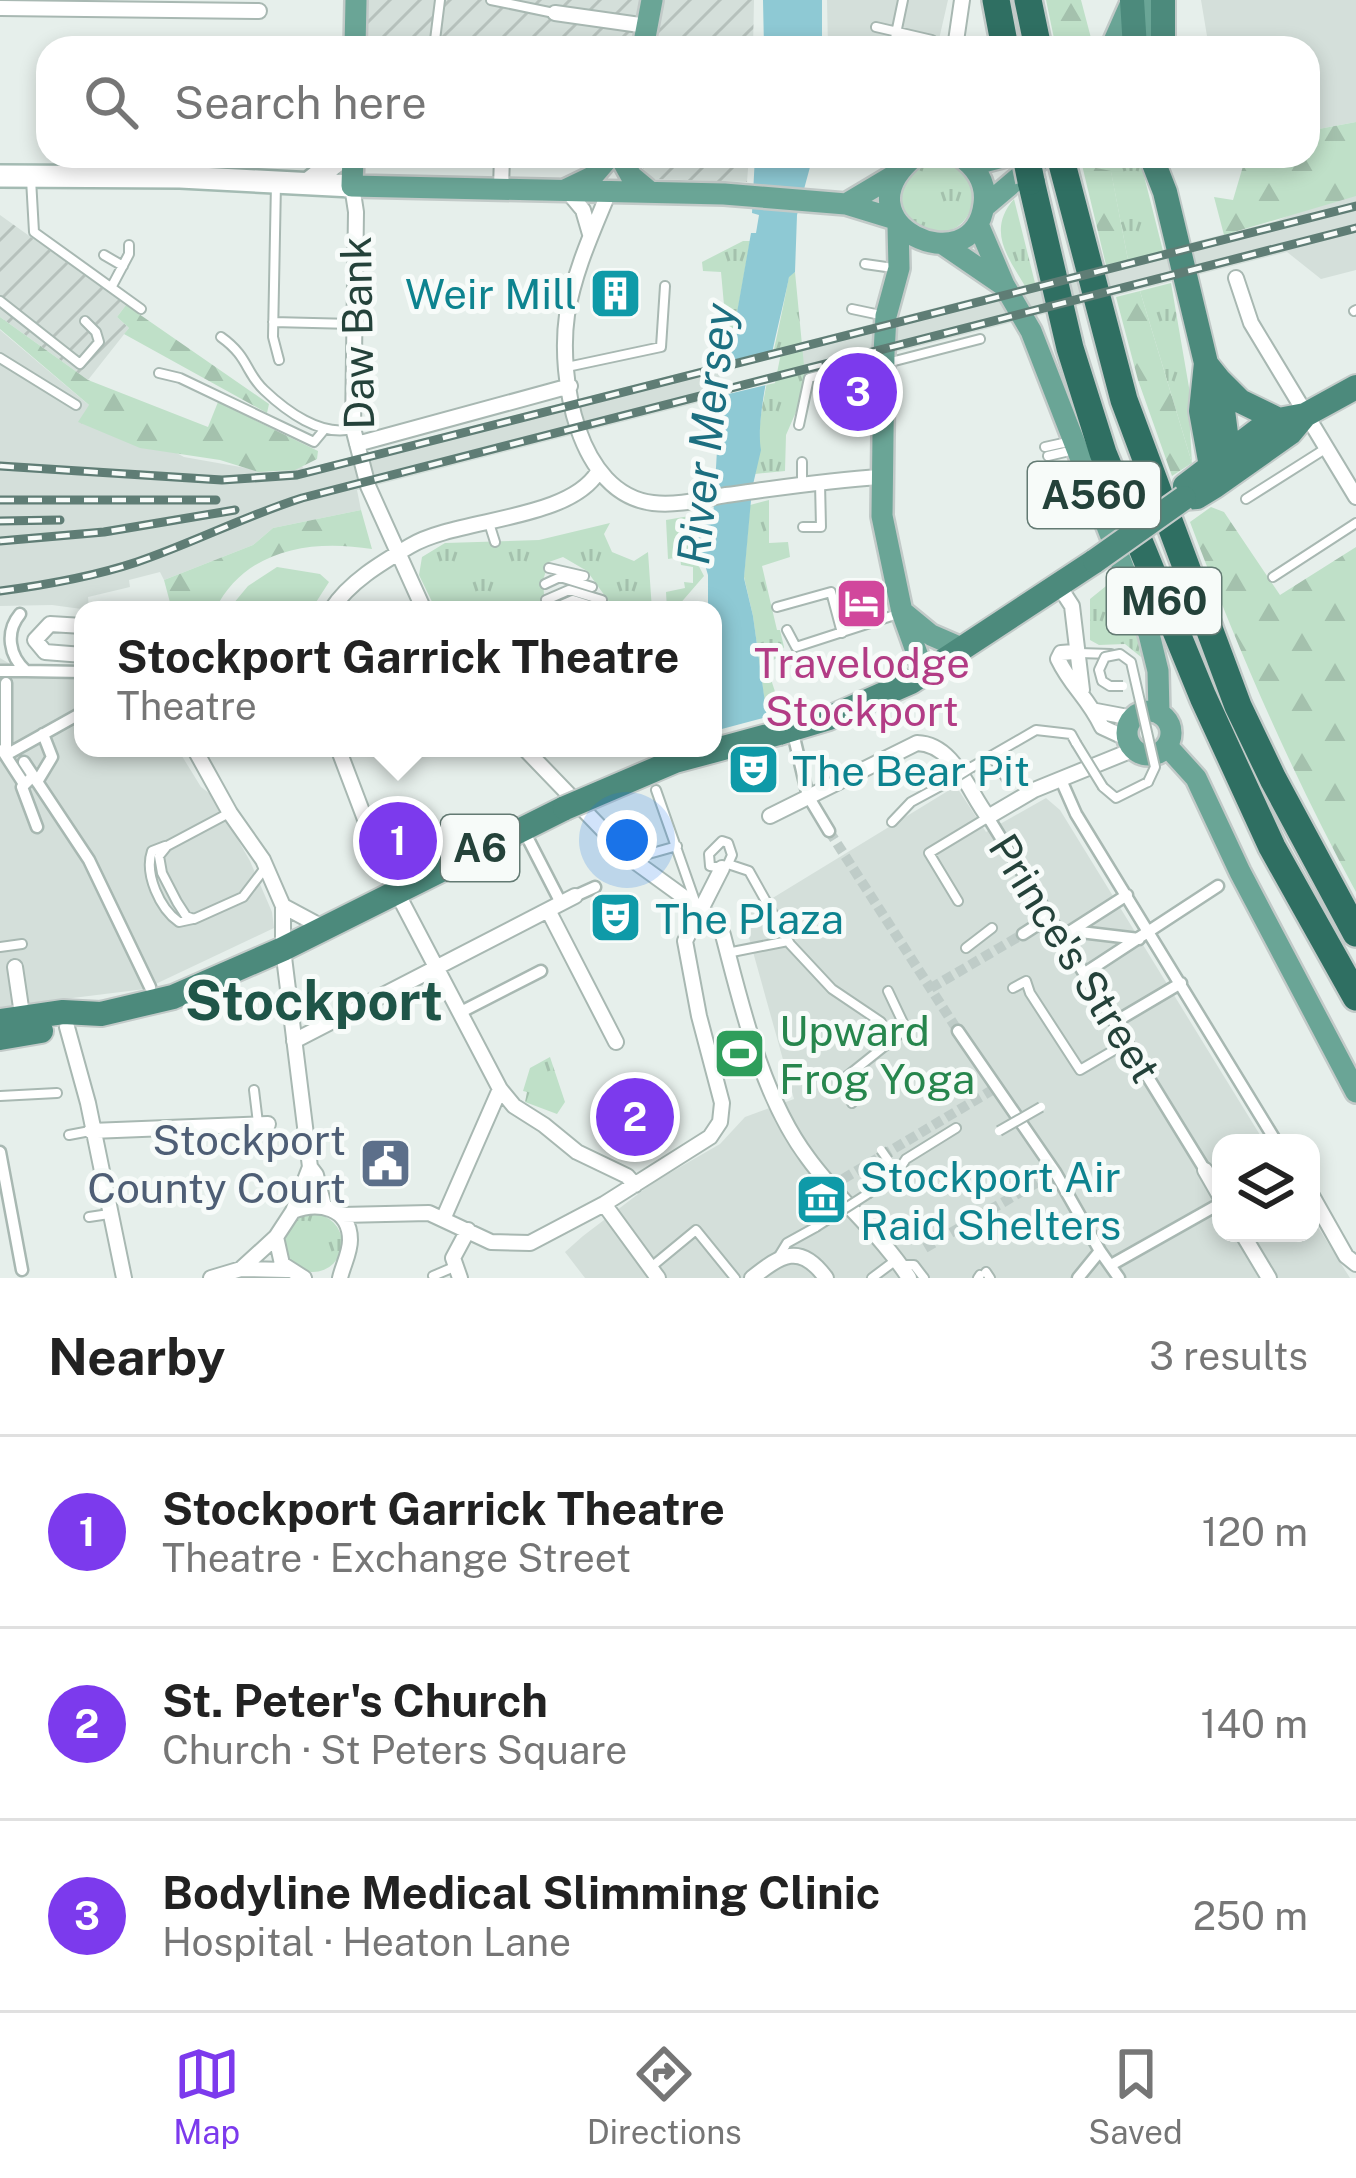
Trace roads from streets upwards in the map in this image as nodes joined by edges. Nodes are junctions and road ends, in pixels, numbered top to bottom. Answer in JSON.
{"nodes":[{"id":1,"x":356,"y":0,"type":"edge"},
{"id":2,"x":652,"y":0,"type":"edge"},
{"id":3,"x":962,"y":0,"type":"edge"},
{"id":4,"x":996,"y":0,"type":"edge"},
{"id":5,"x":1028,"y":0,"type":"edge"},
{"id":6,"x":1132,"y":0,"type":"edge"},
{"id":7,"x":1152,"y":0,"type":"edge"},
{"id":8,"x":1162,"y":0,"type":"edge"},
{"id":9,"x":33,"y":4,"type":"edge"},
{"id":10,"x":0,"y":8,"type":"edge"},
{"id":11,"x":259,"y":11,"type":"dead end"},
{"id":12,"x":555,"y":13,"type":"road end"},
{"id":13,"x":355,"y":36,"type":"edge"},
{"id":14,"x":641,"y":36,"type":"edge"},
{"id":15,"x":645,"y":36,"type":"edge"},
{"id":16,"x":957,"y":36,"type":"edge"},
{"id":17,"x":1003,"y":36,"type":"edge"},
{"id":18,"x":1036,"y":36,"type":"edge"},
{"id":19,"x":1116,"y":36,"type":"edge"},
{"id":20,"x":1134,"y":36,"type":"edge"},
{"id":21,"x":1150,"y":36,"type":"edge"},
{"id":22,"x":1163,"y":36,"type":"edge"},
{"id":23,"x":136,"y":168,"type":"edge"},
{"id":24,"x":175,"y":168,"type":"edge"},
{"id":25,"x":328,"y":168,"type":"edge"},
{"id":26,"x":354,"y":168,"type":"edge"},
{"id":27,"x":370,"y":168,"type":"edge"},
{"id":28,"x":502,"y":168,"type":"edge"},
{"id":29,"x":600,"y":168,"type":"edge"},
{"id":30,"x":627,"y":168,"type":"edge"},
{"id":31,"x":903,"y":168,"type":"edge"},
{"id":32,"x":971,"y":168,"type":"edge"},
{"id":33,"x":1030,"y":168,"type":"edge"},
{"id":34,"x":1035,"y":168,"type":"edge"},
{"id":35,"x":1063,"y":168,"type":"edge"},
{"id":36,"x":1156,"y":168,"type":"edge"},
{"id":37,"x":1166,"y":168,"type":"edge"},
{"id":38,"x":898,"y":173,"type":"junction"},
{"id":39,"x":0,"y":176,"type":"edge"},
{"id":40,"x":310,"y":182,"type":"junction"},
{"id":41,"x":399,"y":185,"type":"junction"},
{"id":42,"x":352,"y":186,"type":"junction"},
{"id":43,"x":501,"y":188,"type":"junction"},
{"id":44,"x":565,"y":190,"type":"junction"},
{"id":45,"x":649,"y":191,"type":"junction"},
{"id":46,"x":1165,"y":192,"type":"junction"},
{"id":47,"x":608,"y":194,"type":"junction"},
{"id":48,"x":846,"y":204,"type":"junction"},
{"id":49,"x":981,"y":215,"type":"junction"},
{"id":50,"x":896,"y":222,"type":"junction"},
{"id":51,"x":590,"y":234,"type":"junction"},
{"id":52,"x":939,"y":244,"type":"junction"},
{"id":53,"x":899,"y":268,"type":"junction"},
{"id":54,"x":1236,"y":278,"type":"dead end"},
{"id":55,"x":1004,"y":285,"type":"junction"},
{"id":56,"x":1212,"y":372,"type":"junction"},
{"id":57,"x":570,"y":386,"type":"junction"},
{"id":58,"x":1356,"y":387,"type":"edge"},
{"id":59,"x":1305,"y":415,"type":"junction"},
{"id":60,"x":1277,"y":419,"type":"junction"},
{"id":61,"x":355,"y":436,"type":"junction"},
{"id":62,"x":1224,"y":463,"type":"junction"},
{"id":63,"x":598,"y":472,"type":"junction"},
{"id":64,"x":880,"y":477,"type":"junction"},
{"id":65,"x":1356,"y":497,"type":"edge"},
{"id":66,"x":400,"y":554,"type":"junction"},
{"id":67,"x":1058,"y":586,"type":"junction"},
{"id":68,"x":339,"y":601,"type":"edge"},
{"id":69,"x":420,"y":601,"type":"edge"},
{"id":70,"x":902,"y":612,"type":"junction"},
{"id":71,"x":20,"y":614,"type":"junction"},
{"id":72,"x":0,"y":625,"type":"edge"},
{"id":73,"x":74,"y":625,"type":"edge"},
{"id":74,"x":41,"y":631,"type":"junction"},
{"id":75,"x":961,"y":647,"type":"junction"},
{"id":76,"x":74,"y":654,"type":"edge"},
{"id":77,"x":26,"y":671,"type":"junction"},
{"id":78,"x":74,"y":672,"type":"edge"},
{"id":79,"x":4,"y":675,"type":"edge"},
{"id":80,"x":917,"y":677,"type":"junction"},
{"id":81,"x":1160,"y":713,"type":"junction"},
{"id":82,"x":74,"y":716,"type":"edge"},
{"id":83,"x":3,"y":725,"type":"edge"},
{"id":84,"x":44,"y":728,"type":"junction"},
{"id":85,"x":786,"y":731,"type":"junction"},
{"id":86,"x":1132,"y":736,"type":"junction"},
{"id":87,"x":1166,"y":746,"type":"junction"},
{"id":88,"x":722,"y":748,"type":"edge"},
{"id":89,"x":7,"y":750,"type":"edge"},
{"id":90,"x":199,"y":757,"type":"edge"},
{"id":91,"x":342,"y":757,"type":"edge"},
{"id":92,"x":533,"y":757,"type":"edge"},
{"id":93,"x":690,"y":757,"type":"edge"},
{"id":94,"x":19,"y":765,"type":"junction"},
{"id":95,"x":2,"y":774,"type":"edge"},
{"id":96,"x":31,"y":780,"type":"junction"},
{"id":97,"x":1061,"y":780,"type":"junction"},
{"id":98,"x":808,"y":796,"type":"junction"},
{"id":99,"x":770,"y":816,"type":"dead end"},
{"id":100,"x":988,"y":817,"type":"junction"},
{"id":101,"x":38,"y":827,"type":"dead end"},
{"id":102,"x":522,"y":827,"type":"junction"},
{"id":103,"x":830,"y":831,"type":"tunnel mouth"},
{"id":104,"x":725,"y":866,"type":"road end"},
{"id":105,"x":595,"y":886,"type":"dead end"},
{"id":106,"x":1218,"y":886,"type":"dead end"},
{"id":107,"x":396,"y":891,"type":"junction"},
{"id":108,"x":1127,"y":895,"type":"junction"},
{"id":109,"x":561,"y":903,"type":"junction"},
{"id":110,"x":283,"y":906,"type":"junction"},
{"id":111,"x":699,"y":909,"type":"junction"},
{"id":112,"x":1051,"y":916,"type":"junction"},
{"id":113,"x":324,"y":928,"type":"junction"},
{"id":114,"x":1356,"y":933,"type":"edge"},
{"id":115,"x":1023,"y":934,"type":"tunnel mouth"},
{"id":116,"x":1067,"y":934,"type":"junction"},
{"id":117,"x":1145,"y":935,"type":"junction"},
{"id":118,"x":283,"y":950,"type":"junction"},
{"id":119,"x":16,"y":967,"type":"dead end"},
{"id":120,"x":438,"y":969,"type":"junction"},
{"id":121,"x":541,"y":971,"type":"dead end"},
{"id":122,"x":1085,"y":973,"type":"junction"},
{"id":123,"x":1180,"y":983,"type":"junction"},
{"id":124,"x":150,"y":987,"type":"dead end"},
{"id":125,"x":1356,"y":997,"type":"edge"},
{"id":126,"x":460,"y":1012,"type":"junction"},
{"id":127,"x":101,"y":1014,"type":"junction"},
{"id":128,"x":1114,"y":1022,"type":"junction"},
{"id":129,"x":67,"y":1027,"type":"junction"},
{"id":130,"x":12,"y":1028,"type":"edge"},
{"id":131,"x":958,"y":1031,"type":"tunnel mouth"},
{"id":132,"x":294,"y":1041,"type":"junction"},
{"id":133,"x":616,"y":1042,"type":"dead end"},
{"id":134,"x":500,"y":1089,"type":"junction"},
{"id":135,"x":1356,"y":1092,"type":"edge"},
{"id":136,"x":263,"y":1124,"type":"road end"},
{"id":137,"x":92,"y":1131,"type":"junction"},
{"id":138,"x":1272,"y":1134,"type":"edge"},
{"id":139,"x":0,"y":1152,"type":"edge"},
{"id":140,"x":310,"y":1167,"type":"junction"},
{"id":141,"x":1205,"y":1170,"type":"joint"},
{"id":142,"x":1212,"y":1181,"type":"edge"},
{"id":143,"x":635,"y":1184,"type":"junction"},
{"id":144,"x":1212,"y":1199,"type":"edge"},
{"id":145,"x":604,"y":1204,"type":"junction"},
{"id":146,"x":324,"y":1206,"type":"junction"},
{"id":147,"x":1320,"y":1210,"type":"edge"},
{"id":148,"x":292,"y":1211,"type":"junction"},
{"id":149,"x":342,"y":1215,"type":"junction"},
{"id":150,"x":380,"y":1215,"type":"junction"},
{"id":151,"x":444,"y":1217,"type":"junction"},
{"id":152,"x":468,"y":1230,"type":"junction"},
{"id":153,"x":276,"y":1237,"type":"junction"},
{"id":154,"x":1247,"y":1242,"type":"edge"},
{"id":155,"x":350,"y":1245,"type":"junction"},
{"id":156,"x":1100,"y":1251,"type":"junction"},
{"id":157,"x":1356,"y":1264,"type":"edge"},
{"id":158,"x":1111,"y":1265,"type":"junction"},
{"id":159,"x":903,"y":1268,"type":"edge"},
{"id":160,"x":241,"y":1269,"type":"junction"},
{"id":161,"x":22,"y":1270,"type":"dead end"},
{"id":162,"x":287,"y":1270,"type":"junction"},
{"id":163,"x":457,"y":1272,"type":"edge"},
{"id":164,"x":341,"y":1274,"type":"edge"},
{"id":165,"x":649,"y":1275,"type":"edge"},
{"id":166,"x":124,"y":1278,"type":"edge"},
{"id":167,"x":211,"y":1278,"type":"edge"},
{"id":168,"x":304,"y":1278,"type":"edge"},
{"id":169,"x":327,"y":1278,"type":"edge"},
{"id":170,"x":752,"y":1278,"type":"edge"},
{"id":171,"x":826,"y":1278,"type":"edge"},
{"id":172,"x":1078,"y":1278,"type":"edge"},
{"id":173,"x":1119,"y":1278,"type":"edge"},
{"id":174,"x":1269,"y":1278,"type":"edge"}],
"edges":[{"from":1,"to":13,"type":"main road"},
{"from":2,"to":15,"type":"main road"},
{"from":3,"to":16,"type":"street"},
{"from":4,"to":17,"type":"highway"},
{"from":5,"to":18,"type":"highway"},
{"from":6,"to":19,"type":"main road"},
{"from":6,"to":20,"type":"highway"},
{"from":7,"to":21,"type":"main road"},
{"from":8,"to":22,"type":"highway"},
{"from":9,"to":10,"type":"street"},
{"from":9,"to":11,"type":"street"},
{"from":12,"to":14,"type":"street"},
{"from":23,"to":39,"type":"main road"},
{"from":24,"to":40,"type":"main road"},
{"from":25,"to":40,"type":"main road"},
{"from":26,"to":42,"type":"main road"},
{"from":27,"to":41,"type":"main road"},
{"from":28,"to":43,"type":"street"},
{"from":29,"to":44,"type":"main road"},
{"from":30,"to":45,"type":"main road"},
{"from":31,"to":38,"type":"main road"},
{"from":32,"to":49,"type":"main road"},
{"from":33,"to":49,"type":"main road"},
{"from":34,"to":125,"type":"highway","number":"M60"},
{"from":35,"to":114,"type":"highway","number":"M60"},
{"from":36,"to":46,"type":"highway"},
{"from":37,"to":46,"type":"highway"},
{"from":38,"to":48,"type":"main road"},
{"from":38,"to":50,"type":"main road"},
{"from":40,"to":42,"type":"main road"},
{"from":41,"to":42,"type":"main road"},
{"from":41,"to":43,"type":"main road"},
{"from":42,"to":61,"type":"street","name":"Daw Bank"},
{"from":43,"to":44,"type":"main road"},
{"from":44,"to":47,"type":"main road"},
{"from":44,"to":51,"type":"street"},
{"from":45,"to":47,"type":"main road"},
{"from":45,"to":48,"type":"main road"},
{"from":46,"to":56,"type":"highway"},
{"from":47,"to":51,"type":"street"},
{"from":48,"to":50,"type":"main road"},
{"from":49,"to":52,"type":"main road"},
{"from":49,"to":55,"type":"main road","number":"A560"},
{"from":50,"to":52,"type":"main road"},
{"from":50,"to":53,"type":"main road"},
{"from":51,"to":57,"type":"street"},
{"from":52,"to":53,"type":"main road"},
{"from":52,"to":55,"type":"main road","number":"A560"},
{"from":53,"to":64,"type":"main road"},
{"from":54,"to":59,"type":"street"},
{"from":55,"to":81,"type":"main road","number":"A560"},
{"from":56,"to":60,"type":"highway"},
{"from":56,"to":62,"type":"highway"},
{"from":57,"to":61,"type":"street"},
{"from":57,"to":63,"type":"street"},
{"from":58,"to":59,"type":"highway","number":"A6"},
{"from":59,"to":60,"type":"highway","number":"A6"},
{"from":59,"to":62,"type":"highway","number":"A6"},
{"from":59,"to":65,"type":"street"},
{"from":60,"to":62,"type":"highway","number":"A6"},
{"from":61,"to":66,"type":"street","name":"Daw Bank"},
{"from":62,"to":67,"type":"highway","number":"A6","bridge":true},
{"from":63,"to":64,"type":"street"},
{"from":63,"to":66,"type":"street"},
{"from":64,"to":70,"type":"main road"},
{"from":66,"to":68,"type":"street"},
{"from":66,"to":69,"type":"street","name":"Daw Bank"},
{"from":67,"to":75,"type":"highway","number":"A6"},
{"from":67,"to":86,"type":"street"},
{"from":70,"to":75,"type":"main road"},
{"from":70,"to":80,"type":"main road"},
{"from":71,"to":72,"type":"street"},
{"from":71,"to":74,"type":"street"},
{"from":71,"to":77,"type":"street"},
{"from":73,"to":74,"type":"street"},
{"from":74,"to":76,"type":"street"},
{"from":75,"to":80,"type":"highway","number":"A6"},
{"from":77,"to":78,"type":"street"},
{"from":77,"to":79,"type":"street"},
{"from":79,"to":83,"type":"street"},
{"from":80,"to":85,"type":"highway","number":"A6"},
{"from":81,"to":86,"type":"main road"},
{"from":81,"to":87,"type":"main road"},
{"from":82,"to":84,"type":"street"},
{"from":83,"to":89,"type":"street"},
{"from":84,"to":89,"type":"street"},
{"from":84,"to":96,"type":"street"},
{"from":85,"to":88,"type":"highway","number":"A6","bridge":true},
{"from":85,"to":98,"type":"street"},
{"from":86,"to":87,"type":"main road"},
{"from":86,"to":97,"type":"street"},
{"from":87,"to":135,"type":"main road"},
{"from":89,"to":94,"type":"street"},
{"from":90,"to":110,"type":"street"},
{"from":91,"to":107,"type":"street"},
{"from":92,"to":111,"type":"street"},
{"from":93,"to":102,"type":"highway","number":"A6","bridge":true},
{"from":94,"to":95,"type":"street"},
{"from":94,"to":96,"type":"street"},
{"from":96,"to":101,"type":"street"},
{"from":96,"to":124,"type":"street"},
{"from":97,"to":100,"type":"street"},
{"from":97,"to":108,"type":"street"},
{"from":98,"to":99,"type":"street"},
{"from":98,"to":100,"type":"street","name":"Prince's Street"},
{"from":98,"to":103,"type":"street"},
{"from":100,"to":112,"type":"street","name":"Prince's Street"},
{"from":102,"to":107,"type":"highway","number":"A6"},
{"from":102,"to":109,"type":"street"},
{"from":104,"to":111,"type":"street"},
{"from":105,"to":109,"type":"street"},
{"from":106,"to":117,"type":"street"},
{"from":107,"to":113,"type":"highway","number":"A6"},
{"from":107,"to":120,"type":"street"},
{"from":108,"to":116,"type":"street"},
{"from":108,"to":117,"type":"street"},
{"from":109,"to":120,"type":"street"},
{"from":109,"to":133,"type":"street"},
{"from":110,"to":113,"type":"street"},
{"from":110,"to":118,"type":"street"},
{"from":111,"to":143,"type":"street"},
{"from":111,"to":159,"type":"street"},
{"from":112,"to":115,"type":"street"},
{"from":112,"to":116,"type":"street","name":"Prince's Street"},
{"from":113,"to":118,"type":"highway","number":"A6"},
{"from":116,"to":117,"type":"street"},
{"from":116,"to":122,"type":"street","name":"Prince's Street"},
{"from":117,"to":122,"type":"street"},
{"from":117,"to":123,"type":"street"},
{"from":118,"to":127,"type":"highway","number":"A6"},
{"from":118,"to":132,"type":"street"},
{"from":119,"to":130,"type":"street"},
{"from":120,"to":126,"type":"street"},
{"from":120,"to":132,"type":"street"},
{"from":121,"to":126,"type":"street"},
{"from":122,"to":128,"type":"street","name":"Prince's Street"},
{"from":123,"to":128,"type":"street"},
{"from":123,"to":138,"type":"street"},
{"from":126,"to":134,"type":"street"},
{"from":127,"to":129,"type":"highway","number":"A6"},
{"from":127,"to":130,"type":"highway","number":"A6"},
{"from":128,"to":141,"type":"street","name":"Prince's Street"},
{"from":129,"to":130,"type":"highway","number":"A6"},
{"from":129,"to":137,"type":"street"},
{"from":131,"to":156,"type":"street"},
{"from":132,"to":140,"type":"street"},
{"from":134,"to":143,"type":"street"},
{"from":134,"to":151,"type":"street"},
{"from":136,"to":137,"type":"street"},
{"from":137,"to":166,"type":"street"},
{"from":139,"to":161,"type":"street"},
{"from":140,"to":146,"type":"street"},
{"from":140,"to":148,"type":"street"},
{"from":141,"to":142,"type":"street","name":"Prince's Street"},
{"from":143,"to":145,"type":"street"},
{"from":144,"to":158,"type":"street"},
{"from":145,"to":152,"type":"street"},
{"from":145,"to":165,"type":"street"},
{"from":146,"to":148,"type":"street"},
{"from":146,"to":149,"type":"street"},
{"from":147,"to":157,"type":"street"},
{"from":148,"to":153,"type":"street"},
{"from":149,"to":150,"type":"street"},
{"from":149,"to":155,"type":"street"},
{"from":150,"to":151,"type":"street"},
{"from":150,"to":155,"type":"street"},
{"from":151,"to":152,"type":"street"},
{"from":152,"to":163,"type":"street"},
{"from":153,"to":160,"type":"street"},
{"from":153,"to":162,"type":"street"},
{"from":154,"to":174,"type":"street"},
{"from":155,"to":164,"type":"street"},
{"from":156,"to":158,"type":"street"},
{"from":156,"to":172,"type":"street"},
{"from":158,"to":173,"type":"street"},
{"from":160,"to":162,"type":"street"},
{"from":160,"to":167,"type":"street"},
{"from":162,"to":168,"type":"street"},
{"from":164,"to":169,"type":"street"},
{"from":170,"to":171,"type":"street"}]}
